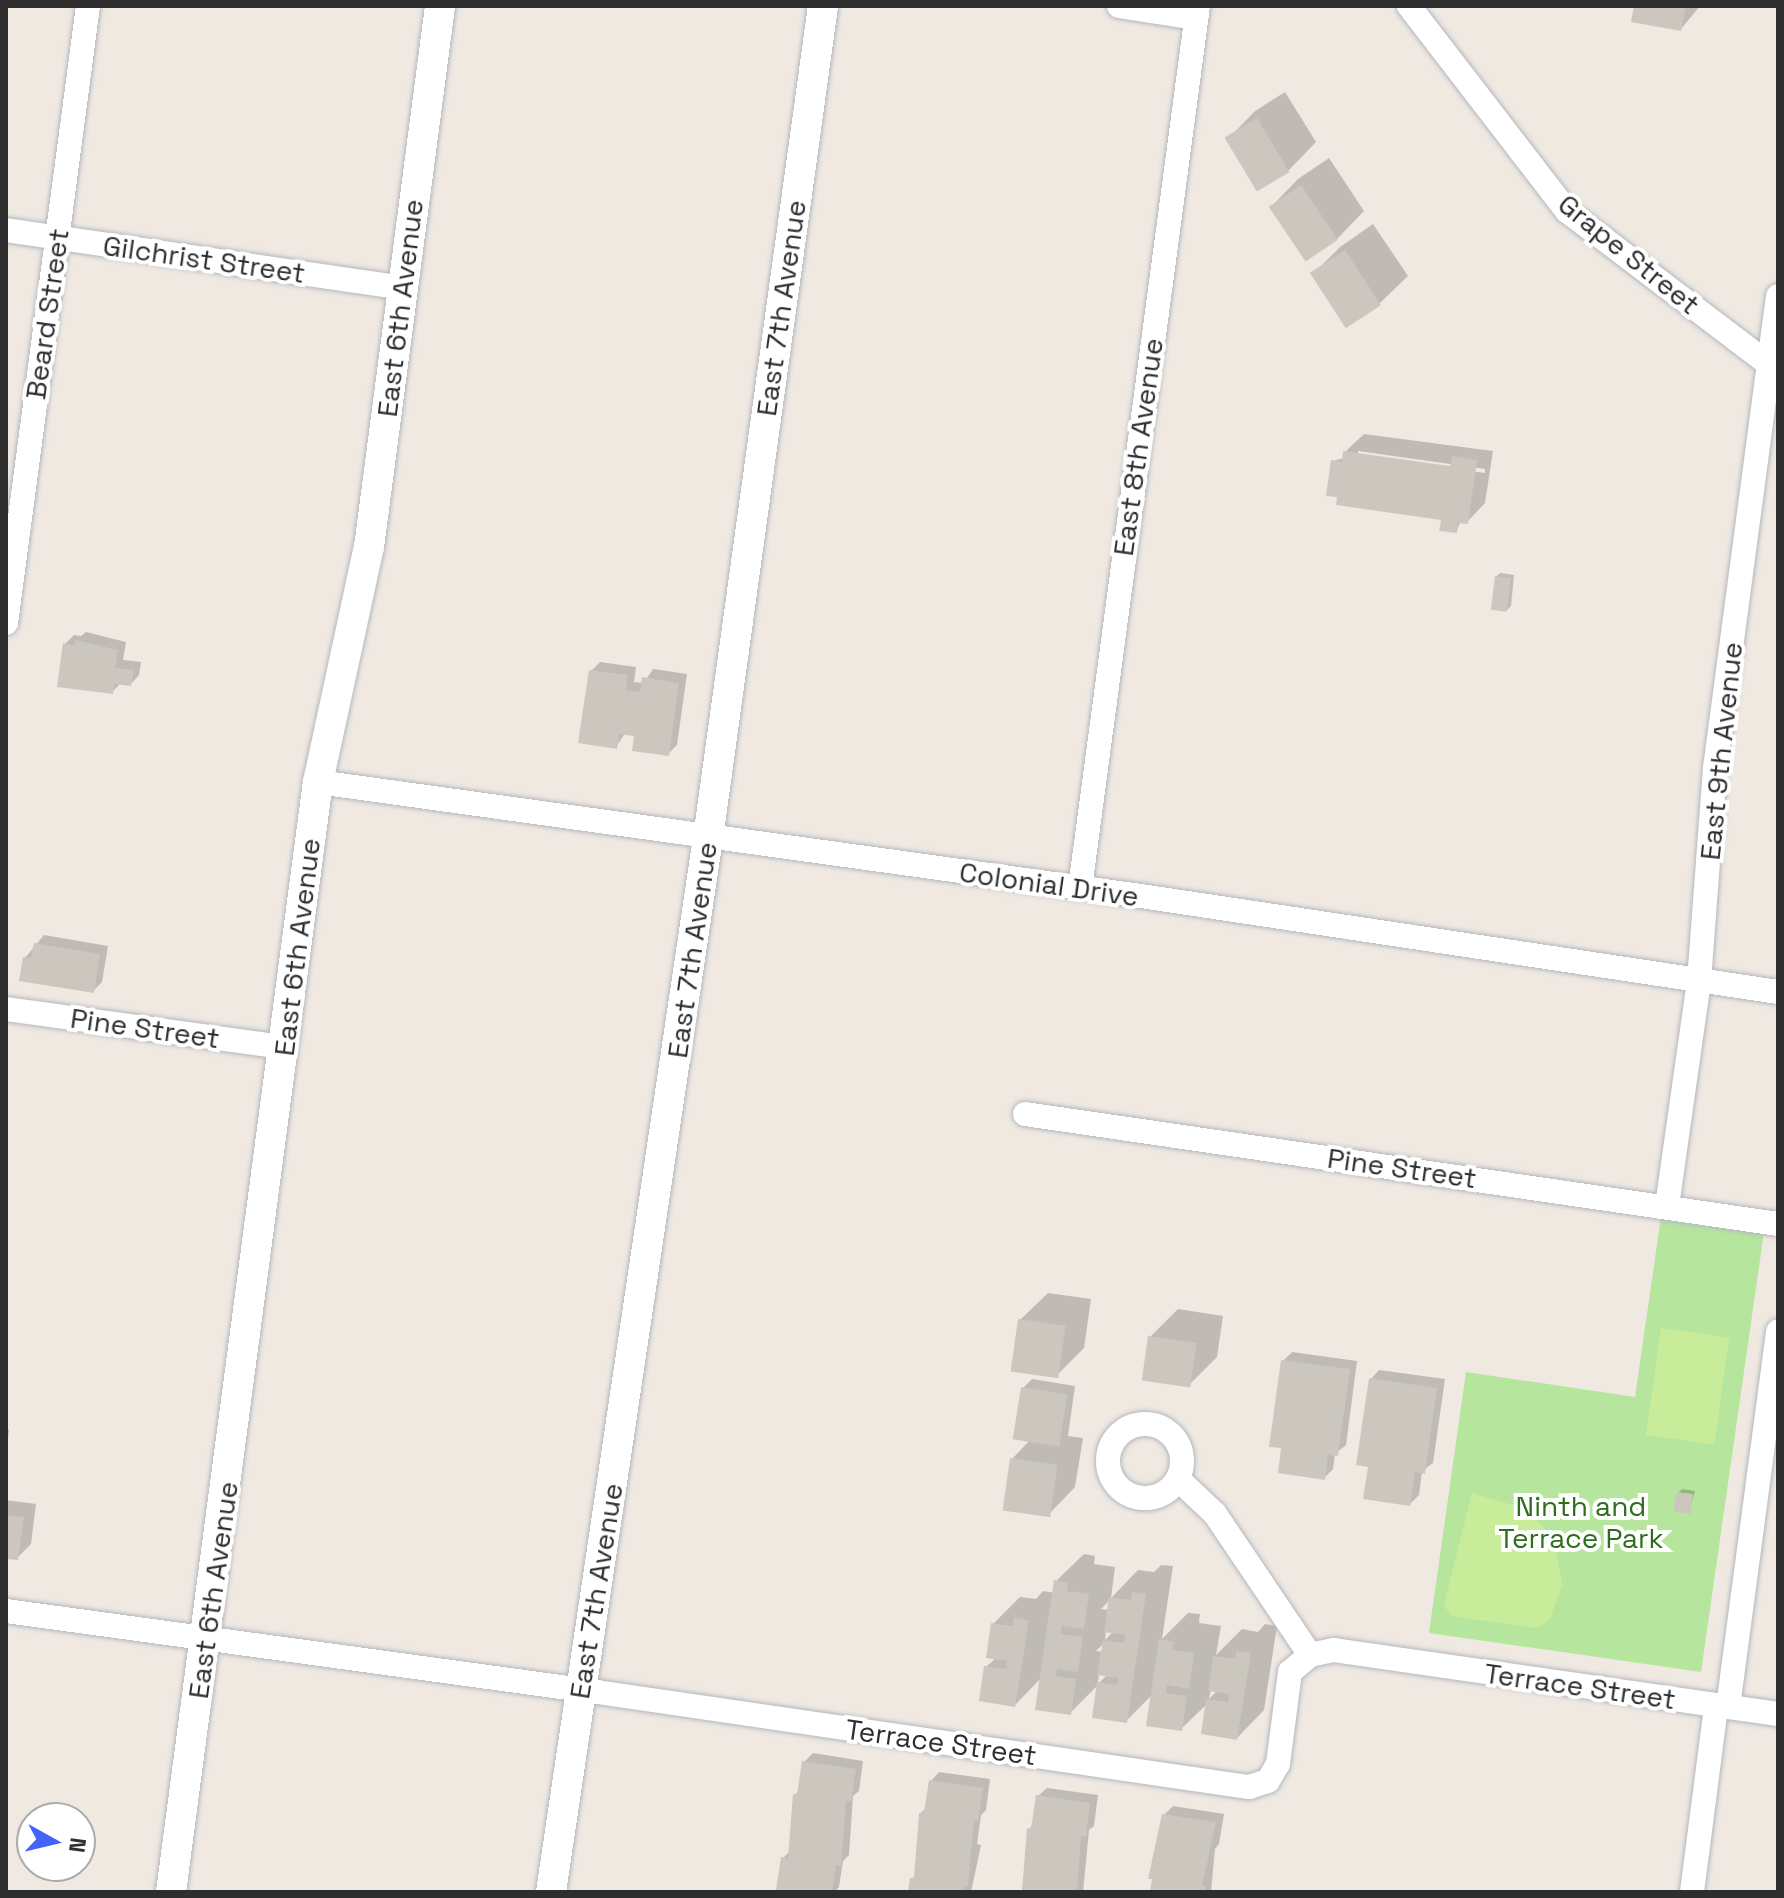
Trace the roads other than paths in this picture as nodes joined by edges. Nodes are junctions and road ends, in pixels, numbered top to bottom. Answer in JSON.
{"nodes":[{"id":1,"x":88,"y":6,"type":"edge"},
{"id":2,"x":440,"y":6,"type":"edge"},
{"id":3,"x":823,"y":6,"type":"edge"},
{"id":4,"x":1119,"y":6,"type":"edge"},
{"id":5,"x":1409,"y":6,"type":"edge"},
{"id":6,"x":1197,"y":12,"type":"edge"},
{"id":7,"x":6,"y":230,"type":"edge"},
{"id":8,"x":57,"y":238,"type":"junction"},
{"id":9,"x":402,"y":288,"type":"junction"},
{"id":10,"x":1778,"y":296,"type":"edge"},
{"id":11,"x":1774,"y":367,"type":"edge"},
{"id":12,"x":6,"y":623,"type":"edge"},
{"id":13,"x":318,"y":782,"type":"junction"},
{"id":14,"x":708,"y":838,"type":"junction"},
{"id":15,"x":1080,"y":888,"type":"junction"},
{"id":16,"x":1699,"y":981,"type":"junction"},
{"id":17,"x":1778,"y":992,"type":"edge"},
{"id":18,"x":6,"y":1009,"type":"edge"},
{"id":19,"x":284,"y":1047,"type":"junction"},
{"id":20,"x":1025,"y":1114,"type":"dead end"},
{"id":21,"x":1667,"y":1206,"type":"junction"},
{"id":22,"x":1778,"y":1224,"type":"edge"},
{"id":23,"x":1778,"y":1331,"type":"edge"},
{"id":24,"x":1178,"y":1479,"type":"dead end"},
{"id":25,"x":6,"y":1611,"type":"edge"},
{"id":26,"x":207,"y":1639,"type":"junction"},
{"id":27,"x":1310,"y":1655,"type":"junction"},
{"id":28,"x":581,"y":1689,"type":"junction"},
{"id":29,"x":1722,"y":1707,"type":"junction"},
{"id":30,"x":1778,"y":1714,"type":"edge"},
{"id":31,"x":171,"y":1892,"type":"edge"},
{"id":32,"x":551,"y":1892,"type":"edge"},
{"id":33,"x":1692,"y":1892,"type":"edge"}],
"edges":[{"from":1,"to":8,"type":"street","name":"Beard Street"},
{"from":2,"to":9,"type":"street","name":"East 6th Avenue"},
{"from":3,"to":14,"type":"street","name":"East 7th Avenue"},
{"from":4,"to":6,"type":"street"},
{"from":5,"to":11,"type":"street","name":"Grape Street"},
{"from":6,"to":15,"type":"street","name":"East 8th Avenue"},
{"from":7,"to":8,"type":"street","name":"Gilchrist Street"},
{"from":8,"to":9,"type":"street","name":"Gilchrist Street"},
{"from":8,"to":12,"type":"street","name":"Beard Street"},
{"from":9,"to":13,"type":"street","name":"East 6th Avenue"},
{"from":10,"to":11,"type":"street","name":"East 9th Avenue"},
{"from":11,"to":16,"type":"street","name":"East 9th Avenue"},
{"from":13,"to":14,"type":"street","name":"Colonial Drive"},
{"from":13,"to":19,"type":"street","name":"East 6th Avenue"},
{"from":14,"to":15,"type":"street","name":"Colonial Drive"},
{"from":14,"to":28,"type":"street","name":"East 7th Avenue"},
{"from":15,"to":16,"type":"street","name":"Colonial Drive"},
{"from":16,"to":17,"type":"street","name":"Colonial Drive"},
{"from":16,"to":21,"type":"street","name":"East 9th Avenue"},
{"from":18,"to":19,"type":"street","name":"Pine Street"},
{"from":19,"to":26,"type":"street","name":"East 6th Avenue"},
{"from":20,"to":21,"type":"street","name":"Pine Street"},
{"from":21,"to":22,"type":"street","name":"Pine Street"},
{"from":23,"to":29,"type":"street"},
{"from":24,"to":27,"type":"street"},
{"from":25,"to":26,"type":"street","name":"Terrace Street"},
{"from":26,"to":28,"type":"street","name":"Terrace Street"},
{"from":26,"to":31,"type":"street","name":"East 6th Avenue"},
{"from":27,"to":28,"type":"street","name":"Terrace Street"},
{"from":27,"to":29,"type":"street","name":"Terrace Street"},
{"from":28,"to":32,"type":"street","name":"East 7th Avenue"},
{"from":29,"to":30,"type":"street","name":"Terrace Street"},
{"from":29,"to":33,"type":"street"}]}
